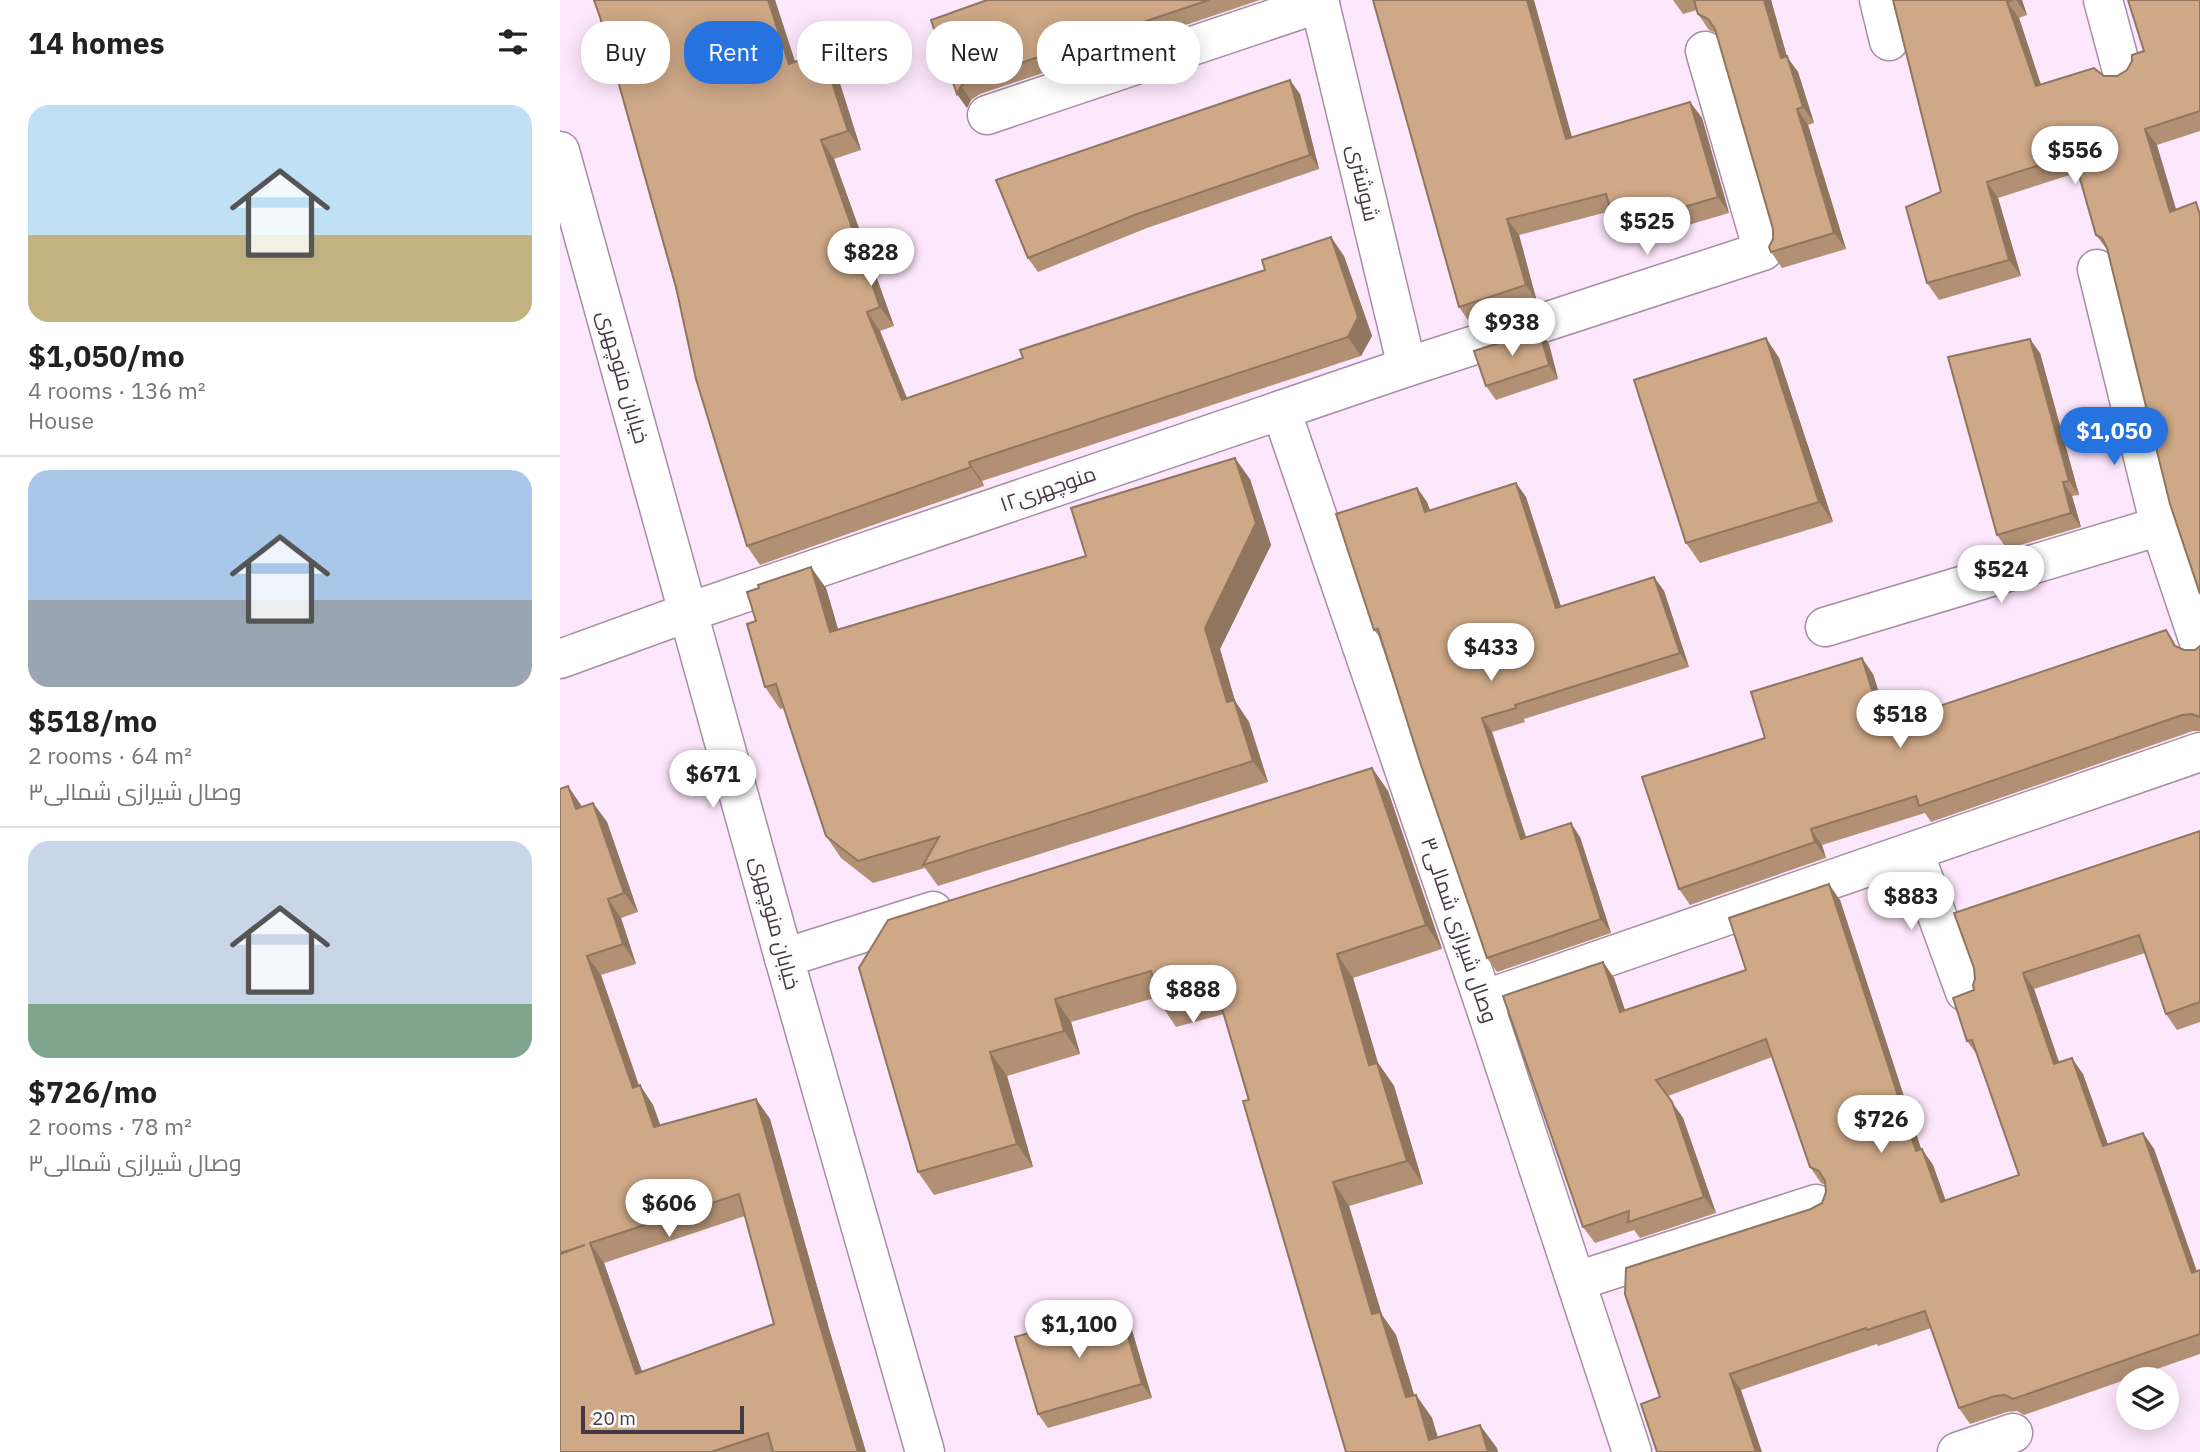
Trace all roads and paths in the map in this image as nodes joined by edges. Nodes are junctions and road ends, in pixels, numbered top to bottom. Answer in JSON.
{"nodes":[{"id":1,"x":1879,"y":0,"type":"edge"},
{"id":2,"x":2103,"y":0,"type":"edge"},
{"id":3,"x":1320,"y":1,"type":"edge"},
{"id":4,"x":1889,"y":41,"type":"dead end"},
{"id":5,"x":1705,"y":51,"type":"dead end"},
{"id":6,"x":2122,"y":71,"type":"edge"},
{"id":7,"x":987,"y":115,"type":"dead end"},
{"id":8,"x":560,"y":151,"type":"edge"},
{"id":9,"x":2097,"y":269,"type":"dead end"},
{"id":10,"x":1407,"y":367,"type":"junction"},
{"id":11,"x":1281,"y":410,"type":"junction"},
{"id":12,"x":2160,"y":526,"type":"junction"},
{"id":13,"x":689,"y":612,"type":"junction"},
{"id":14,"x":1825,"y":627,"type":"dead end"},
{"id":15,"x":2200,"y":645,"type":"edge"},
{"id":16,"x":560,"y":659,"type":"edge"},
{"id":17,"x":2200,"y":752,"type":"edge"},
{"id":18,"x":1402,"y":763,"type":"junction"},
{"id":19,"x":1363,"y":775,"type":"edge"},
{"id":20,"x":1914,"y":852,"type":"junction"},
{"id":21,"x":968,"y":900,"type":"edge"},
{"id":22,"x":784,"y":958,"type":"junction"},
{"id":23,"x":1965,"y":992,"type":"edge"},
{"id":24,"x":1483,"y":1000,"type":"junction"},
{"id":25,"x":1816,"y":1204,"type":"edge"},
{"id":26,"x":1577,"y":1281,"type":"junction"},
{"id":27,"x":2014,"y":1433,"type":"dead end"},
{"id":28,"x":926,"y":1452,"type":"edge"},
{"id":29,"x":1632,"y":1452,"type":"edge"},
{"id":30,"x":1957,"y":1452,"type":"edge"}],
"edges":[{"from":1,"to":4,"type":"street"},
{"from":2,"to":6,"type":"street"},
{"from":3,"to":7,"type":"street"},
{"from":3,"to":10,"type":"street","name":"شوشتری"},
{"from":5,"to":10,"type":"street","name":"منوچهری۱۲"},
{"from":8,"to":13,"type":"street","name":"خیابان منوچهری"},
{"from":9,"to":12,"type":"street"},
{"from":10,"to":11,"type":"street","name":"منوچهری۱۲"},
{"from":11,"to":13,"type":"street","name":"منوچهری۱۲"},
{"from":11,"to":18,"type":"street","name":"وصال شیرازی شمالی۳"},
{"from":12,"to":14,"type":"street"},
{"from":12,"to":15,"type":"street"},
{"from":13,"to":16,"type":"street","name":"منوچهری۱۲"},
{"from":13,"to":22,"type":"street","name":"خیابان منوچهری"},
{"from":17,"to":20,"type":"street"},
{"from":18,"to":19,"type":"street"},
{"from":18,"to":24,"type":"street","name":"وصال شیرازی شمالی۳"},
{"from":20,"to":23,"type":"street"},
{"from":20,"to":24,"type":"street"},
{"from":21,"to":22,"type":"street"},
{"from":22,"to":28,"type":"street","name":"خیابان منوچهری"},
{"from":24,"to":26,"type":"street","name":"وصال شیرازی شمالی۳"},
{"from":25,"to":26,"type":"street"},
{"from":26,"to":29,"type":"street","name":"وصال شیرازی شمالی۳"},
{"from":27,"to":30,"type":"street"}]}
